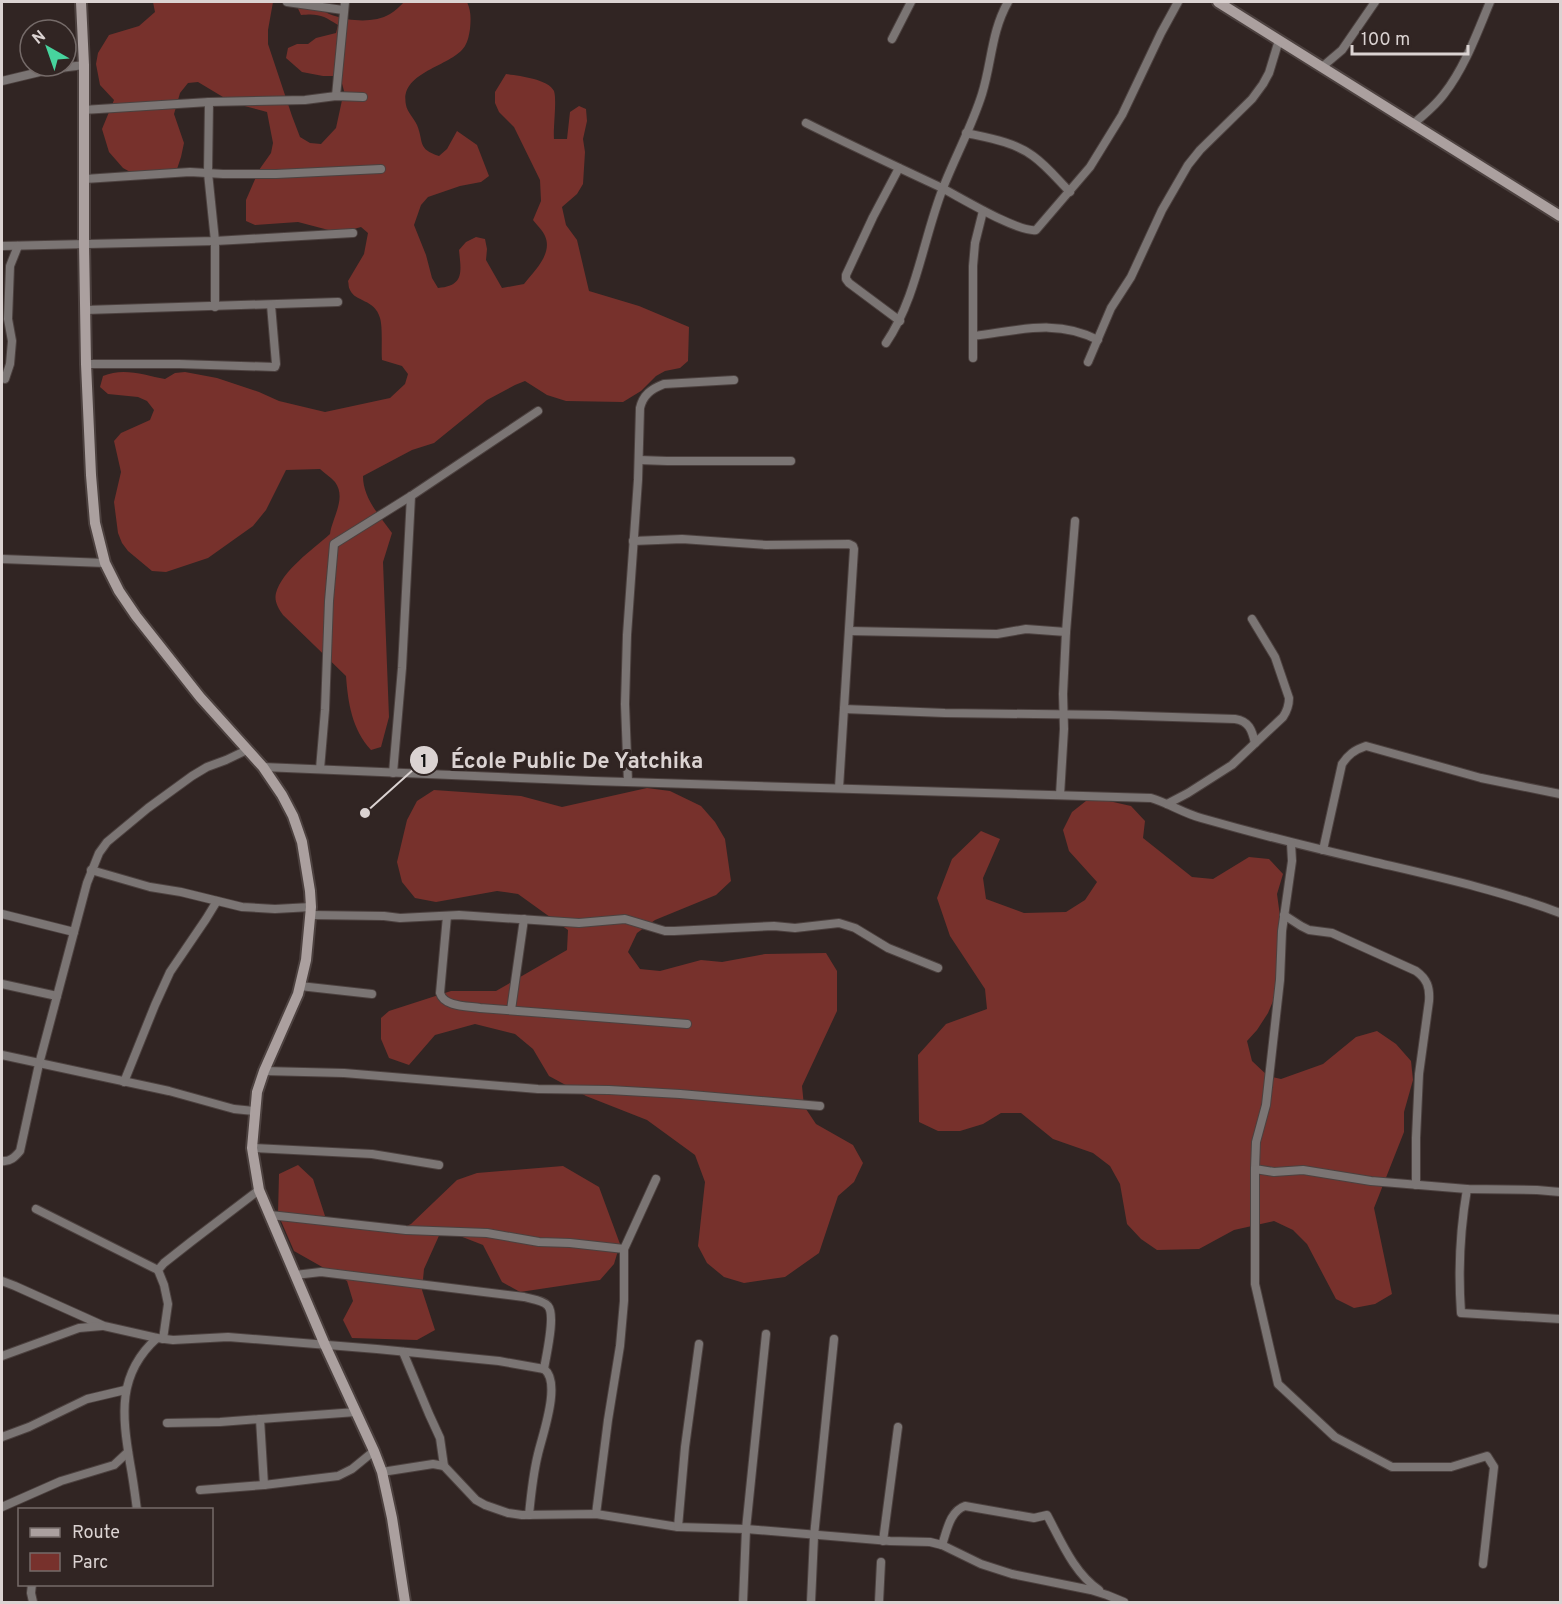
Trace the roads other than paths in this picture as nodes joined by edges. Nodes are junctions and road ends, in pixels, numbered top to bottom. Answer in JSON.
{"nodes":[{"id":1,"x":81,"y":2,"type":"edge"},
{"id":2,"x":287,"y":2,"type":"edge"},
{"id":3,"x":911,"y":2,"type":"edge"},
{"id":4,"x":1008,"y":2,"type":"edge"},
{"id":5,"x":1179,"y":2,"type":"edge"},
{"id":6,"x":1218,"y":2,"type":"edge"},
{"id":7,"x":1375,"y":2,"type":"edge"},
{"id":8,"x":1490,"y":2,"type":"edge"},
{"id":9,"x":304,"y":3,"type":"edge"},
{"id":10,"x":344,"y":6,"type":"edge"},
{"id":11,"x":892,"y":39,"type":"dead end"},
{"id":12,"x":1279,"y":40,"type":"junction"},
{"id":13,"x":84,"y":65,"type":"junction"},
{"id":14,"x":1322,"y":67,"type":"junction"},
{"id":15,"x":2,"y":81,"type":"edge"},
{"id":16,"x":336,"y":96,"type":"junction"},
{"id":17,"x":363,"y":97,"type":"dead end"},
{"id":18,"x":209,"y":102,"type":"junction"},
{"id":19,"x":83,"y":110,"type":"junction"},
{"id":20,"x":806,"y":123,"type":"dead end"},
{"id":21,"x":1413,"y":124,"type":"junction"},
{"id":22,"x":966,"y":133,"type":"junction"},
{"id":23,"x":899,"y":168,"type":"junction"},
{"id":24,"x":381,"y":169,"type":"dead end"},
{"id":25,"x":208,"y":173,"type":"junction"},
{"id":26,"x":85,"y":179,"type":"junction"},
{"id":27,"x":943,"y":189,"type":"junction"},
{"id":28,"x":1070,"y":192,"type":"junction"},
{"id":29,"x":983,"y":211,"type":"junction"},
{"id":30,"x":1560,"y":216,"type":"edge"},
{"id":31,"x":353,"y":233,"type":"dead end"},
{"id":32,"x":215,"y":240,"type":"junction"},
{"id":33,"x":84,"y":243,"type":"junction"},
{"id":34,"x":2,"y":246,"type":"edge"},
{"id":35,"x":18,"y":246,"type":"junction"},
{"id":36,"x":338,"y":302,"type":"dead end"},
{"id":37,"x":271,"y":305,"type":"junction"},
{"id":38,"x":215,"y":307,"type":"junction"},
{"id":39,"x":85,"y":310,"type":"junction"},
{"id":40,"x":900,"y":321,"type":"junction"},
{"id":41,"x":973,"y":336,"type":"junction"},
{"id":42,"x":1098,"y":340,"type":"junction"},
{"id":43,"x":886,"y":343,"type":"dead end"},
{"id":44,"x":973,"y":358,"type":"dead end"},
{"id":45,"x":1088,"y":362,"type":"dead end"},
{"id":46,"x":86,"y":364,"type":"junction"},
{"id":47,"x":2,"y":378,"type":"edge"},
{"id":48,"x":734,"y":380,"type":"dead end"},
{"id":49,"x":538,"y":411,"type":"dead end"},
{"id":50,"x":639,"y":460,"type":"junction"},
{"id":51,"x":790,"y":461,"type":"dead end"},
{"id":52,"x":411,"y":496,"type":"junction"},
{"id":53,"x":1075,"y":521,"type":"dead end"},
{"id":54,"x":633,"y":542,"type":"junction"},
{"id":55,"x":2,"y":559,"type":"edge"},
{"id":56,"x":105,"y":563,"type":"junction"},
{"id":57,"x":1252,"y":619,"type":"dead end"},
{"id":58,"x":849,"y":631,"type":"junction"},
{"id":59,"x":1066,"y":632,"type":"junction"},
{"id":60,"x":844,"y":709,"type":"junction"},
{"id":61,"x":1064,"y":715,"type":"junction"},
{"id":62,"x":1255,"y":743,"type":"junction"},
{"id":63,"x":248,"y":750,"type":"junction"},
{"id":64,"x":263,"y":767,"type":"junction"},
{"id":65,"x":320,"y":770,"type":"junction"},
{"id":66,"x":393,"y":773,"type":"junction"},
{"id":67,"x":628,"y":782,"type":"junction"},
{"id":68,"x":839,"y":788,"type":"junction"},
{"id":69,"x":1560,"y":794,"type":"edge"},
{"id":70,"x":1060,"y":795,"type":"junction"},
{"id":71,"x":1167,"y":804,"type":"junction"},
{"id":72,"x":1292,"y":843,"type":"junction"},
{"id":73,"x":1323,"y":850,"type":"junction"},
{"id":74,"x":91,"y":870,"type":"junction"},
{"id":75,"x":217,"y":901,"type":"junction"},
{"id":76,"x":311,"y":911,"type":"junction"},
{"id":77,"x":1560,"y":913,"type":"edge"},
{"id":78,"x":2,"y":914,"type":"edge"},
{"id":79,"x":1284,"y":915,"type":"junction"},
{"id":80,"x":447,"y":916,"type":"junction"},
{"id":81,"x":524,"y":919,"type":"junction"},
{"id":82,"x":75,"y":932,"type":"junction"},
{"id":83,"x":938,"y":968,"type":"dead end"},
{"id":84,"x":2,"y":984,"type":"edge"},
{"id":85,"x":300,"y":986,"type":"junction"},
{"id":86,"x":372,"y":994,"type":"dead end"},
{"id":87,"x":57,"y":996,"type":"junction"},
{"id":88,"x":511,"y":1010,"type":"junction"},
{"id":89,"x":687,"y":1024,"type":"dead end"},
{"id":90,"x":2,"y":1055,"type":"edge"},
{"id":91,"x":39,"y":1064,"type":"junction"},
{"id":92,"x":264,"y":1071,"type":"junction"},
{"id":93,"x":124,"y":1082,"type":"junction"},
{"id":94,"x":820,"y":1106,"type":"dead end"},
{"id":95,"x":254,"y":1111,"type":"junction"},
{"id":96,"x":252,"y":1148,"type":"junction"},
{"id":97,"x":2,"y":1161,"type":"edge"},
{"id":98,"x":439,"y":1165,"type":"dead end"},
{"id":99,"x":1255,"y":1169,"type":"junction"},
{"id":100,"x":656,"y":1179,"type":"dead end"},
{"id":101,"x":1416,"y":1185,"type":"junction"},
{"id":102,"x":1467,"y":1189,"type":"junction"},
{"id":103,"x":259,"y":1190,"type":"junction"},
{"id":104,"x":1560,"y":1192,"type":"edge"},
{"id":105,"x":36,"y":1209,"type":"dead end"},
{"id":106,"x":270,"y":1215,"type":"junction"},
{"id":107,"x":624,"y":1249,"type":"junction"},
{"id":108,"x":158,"y":1270,"type":"junction"},
{"id":109,"x":295,"y":1275,"type":"junction"},
{"id":110,"x":2,"y":1281,"type":"edge"},
{"id":111,"x":1560,"y":1319,"type":"edge"},
{"id":112,"x":104,"y":1326,"type":"junction"},
{"id":113,"x":766,"y":1334,"type":"dead end"},
{"id":114,"x":160,"y":1339,"type":"junction"},
{"id":115,"x":834,"y":1339,"type":"dead end"},
{"id":116,"x":699,"y":1344,"type":"dead end"},
{"id":117,"x":325,"y":1345,"type":"junction"},
{"id":118,"x":403,"y":1352,"type":"junction"},
{"id":119,"x":2,"y":1356,"type":"edge"},
{"id":120,"x":544,"y":1369,"type":"junction"},
{"id":121,"x":125,"y":1390,"type":"junction"},
{"id":122,"x":356,"y":1412,"type":"junction"},
{"id":123,"x":260,"y":1419,"type":"junction"},
{"id":124,"x":167,"y":1423,"type":"dead end"},
{"id":125,"x":898,"y":1427,"type":"dead end"},
{"id":126,"x":2,"y":1437,"type":"edge"},
{"id":127,"x":374,"y":1451,"type":"junction"},
{"id":128,"x":128,"y":1452,"type":"junction"},
{"id":129,"x":444,"y":1466,"type":"junction"},
{"id":130,"x":382,"y":1472,"type":"junction"},
{"id":131,"x":264,"y":1485,"type":"junction"},
{"id":132,"x":200,"y":1490,"type":"dead end"},
{"id":133,"x":2,"y":1507,"type":"edge"},
{"id":134,"x":137,"y":1508,"type":"edge"},
{"id":135,"x":596,"y":1514,"type":"junction"},
{"id":136,"x":529,"y":1515,"type":"junction"},
{"id":137,"x":678,"y":1527,"type":"junction"},
{"id":138,"x":746,"y":1529,"type":"junction"},
{"id":139,"x":814,"y":1536,"type":"junction"},
{"id":140,"x":883,"y":1541,"type":"junction"},
{"id":141,"x":942,"y":1545,"type":"junction"},
{"id":142,"x":881,"y":1562,"type":"dead end"},
{"id":143,"x":1483,"y":1564,"type":"dead end"},
{"id":144,"x":32,"y":1586,"type":"edge"},
{"id":145,"x":1107,"y":1595,"type":"junction"},
{"id":146,"x":33,"y":1602,"type":"edge"},
{"id":147,"x":405,"y":1602,"type":"edge"},
{"id":148,"x":742,"y":1602,"type":"edge"},
{"id":149,"x":811,"y":1602,"type":"edge"},
{"id":150,"x":879,"y":1602,"type":"edge"},
{"id":151,"x":1124,"y":1602,"type":"edge"}],
"edges":[{"from":1,"to":13,"type":"main road"},
{"from":2,"to":9,"type":"street"},
{"from":3,"to":11,"type":"street"},
{"from":4,"to":22,"type":"street"},
{"from":5,"to":28,"type":"street"},
{"from":6,"to":12,"type":"main road"},
{"from":7,"to":14,"type":"street"},
{"from":8,"to":21,"type":"street"},
{"from":9,"to":10,"type":"street"},
{"from":10,"to":16,"type":"street"},
{"from":12,"to":14,"type":"main road"},
{"from":12,"to":42,"type":"street"},
{"from":13,"to":15,"type":"street"},
{"from":13,"to":19,"type":"main road"},
{"from":14,"to":21,"type":"main road"},
{"from":16,"to":17,"type":"street"},
{"from":16,"to":18,"type":"street"},
{"from":18,"to":19,"type":"street"},
{"from":18,"to":25,"type":"street"},
{"from":19,"to":26,"type":"main road"},
{"from":20,"to":23,"type":"street"},
{"from":21,"to":30,"type":"main road"},
{"from":22,"to":27,"type":"street"},
{"from":22,"to":28,"type":"street"},
{"from":23,"to":27,"type":"street"},
{"from":23,"to":40,"type":"street"},
{"from":24,"to":25,"type":"street"},
{"from":25,"to":26,"type":"street"},
{"from":25,"to":32,"type":"street"},
{"from":26,"to":33,"type":"main road"},
{"from":27,"to":29,"type":"street"},
{"from":27,"to":40,"type":"street"},
{"from":28,"to":29,"type":"street"},
{"from":29,"to":41,"type":"street"},
{"from":31,"to":32,"type":"street"},
{"from":32,"to":33,"type":"street"},
{"from":32,"to":38,"type":"street"},
{"from":33,"to":35,"type":"street"},
{"from":33,"to":39,"type":"main road"},
{"from":34,"to":35,"type":"street"},
{"from":35,"to":47,"type":"street"},
{"from":36,"to":37,"type":"street"},
{"from":37,"to":38,"type":"street"},
{"from":37,"to":46,"type":"street"},
{"from":38,"to":39,"type":"street"},
{"from":39,"to":46,"type":"main road"},
{"from":40,"to":43,"type":"street"},
{"from":41,"to":42,"type":"street"},
{"from":41,"to":44,"type":"street"},
{"from":42,"to":45,"type":"street"},
{"from":46,"to":56,"type":"main road"},
{"from":48,"to":50,"type":"street"},
{"from":49,"to":52,"type":"street"},
{"from":50,"to":51,"type":"street"},
{"from":50,"to":54,"type":"street"},
{"from":52,"to":65,"type":"street"},
{"from":52,"to":66,"type":"street"},
{"from":53,"to":59,"type":"street"},
{"from":54,"to":58,"type":"street"},
{"from":54,"to":67,"type":"street"},
{"from":55,"to":56,"type":"street"},
{"from":56,"to":63,"type":"main road"},
{"from":57,"to":62,"type":"street"},
{"from":58,"to":59,"type":"street"},
{"from":58,"to":60,"type":"street"},
{"from":59,"to":61,"type":"street"},
{"from":60,"to":61,"type":"street"},
{"from":60,"to":68,"type":"street"},
{"from":61,"to":62,"type":"street"},
{"from":61,"to":70,"type":"street"},
{"from":62,"to":71,"type":"street"},
{"from":63,"to":64,"type":"main road"},
{"from":63,"to":74,"type":"street"},
{"from":64,"to":65,"type":"street"},
{"from":64,"to":76,"type":"main road"},
{"from":65,"to":66,"type":"street"},
{"from":66,"to":67,"type":"street"},
{"from":67,"to":68,"type":"street"},
{"from":68,"to":70,"type":"street"},
{"from":69,"to":73,"type":"street"},
{"from":70,"to":71,"type":"street"},
{"from":71,"to":72,"type":"street"},
{"from":72,"to":73,"type":"street"},
{"from":72,"to":79,"type":"street"},
{"from":73,"to":77,"type":"street"},
{"from":74,"to":75,"type":"street"},
{"from":74,"to":82,"type":"street"},
{"from":75,"to":76,"type":"street"},
{"from":75,"to":93,"type":"street"},
{"from":76,"to":80,"type":"street"},
{"from":76,"to":85,"type":"main road"},
{"from":78,"to":82,"type":"street"},
{"from":79,"to":99,"type":"street"},
{"from":79,"to":101,"type":"street"},
{"from":80,"to":81,"type":"street"},
{"from":80,"to":88,"type":"street"},
{"from":81,"to":83,"type":"street"},
{"from":81,"to":88,"type":"street"},
{"from":82,"to":87,"type":"street"},
{"from":84,"to":87,"type":"street"},
{"from":85,"to":86,"type":"street"},
{"from":85,"to":92,"type":"main road"},
{"from":87,"to":91,"type":"street"},
{"from":88,"to":89,"type":"street"},
{"from":90,"to":91,"type":"street"},
{"from":91,"to":93,"type":"street"},
{"from":91,"to":97,"type":"street"},
{"from":92,"to":94,"type":"street"},
{"from":92,"to":95,"type":"main road"},
{"from":93,"to":95,"type":"street"},
{"from":95,"to":96,"type":"main road"},
{"from":96,"to":98,"type":"street"},
{"from":96,"to":103,"type":"main road"},
{"from":99,"to":101,"type":"street"},
{"from":99,"to":143,"type":"street"},
{"from":100,"to":107,"type":"street"},
{"from":101,"to":102,"type":"street"},
{"from":102,"to":104,"type":"street"},
{"from":102,"to":111,"type":"street"},
{"from":103,"to":106,"type":"main road"},
{"from":103,"to":108,"type":"street"},
{"from":105,"to":108,"type":"street"},
{"from":106,"to":107,"type":"street"},
{"from":106,"to":109,"type":"main road"},
{"from":107,"to":135,"type":"street"},
{"from":108,"to":114,"type":"street"},
{"from":109,"to":117,"type":"main road"},
{"from":109,"to":120,"type":"street"},
{"from":110,"to":112,"type":"street"},
{"from":112,"to":114,"type":"street"},
{"from":112,"to":119,"type":"street"},
{"from":113,"to":138,"type":"street"},
{"from":114,"to":117,"type":"street"},
{"from":114,"to":121,"type":"street"},
{"from":115,"to":139,"type":"street"},
{"from":116,"to":137,"type":"street"},
{"from":117,"to":118,"type":"street"},
{"from":117,"to":122,"type":"main road"},
{"from":118,"to":120,"type":"street"},
{"from":118,"to":129,"type":"street"},
{"from":120,"to":136,"type":"street"},
{"from":121,"to":126,"type":"street"},
{"from":121,"to":128,"type":"street"},
{"from":122,"to":123,"type":"street"},
{"from":122,"to":127,"type":"main road"},
{"from":123,"to":124,"type":"street"},
{"from":123,"to":131,"type":"street"},
{"from":125,"to":140,"type":"street"},
{"from":127,"to":130,"type":"main road"},
{"from":127,"to":131,"type":"street"},
{"from":128,"to":133,"type":"street"},
{"from":128,"to":134,"type":"street"},
{"from":129,"to":130,"type":"street"},
{"from":129,"to":136,"type":"street"},
{"from":130,"to":147,"type":"main road"},
{"from":131,"to":132,"type":"street"},
{"from":135,"to":136,"type":"street"},
{"from":135,"to":137,"type":"street"},
{"from":137,"to":138,"type":"street"},
{"from":138,"to":139,"type":"street"},
{"from":138,"to":148,"type":"street"},
{"from":139,"to":140,"type":"street"},
{"from":139,"to":149,"type":"street"},
{"from":140,"to":141,"type":"street"},
{"from":141,"to":145,"type":"street"},
{"from":141,"to":145,"type":"street"},
{"from":142,"to":150,"type":"street"},
{"from":144,"to":146,"type":"street"},
{"from":145,"to":151,"type":"street"}]}
